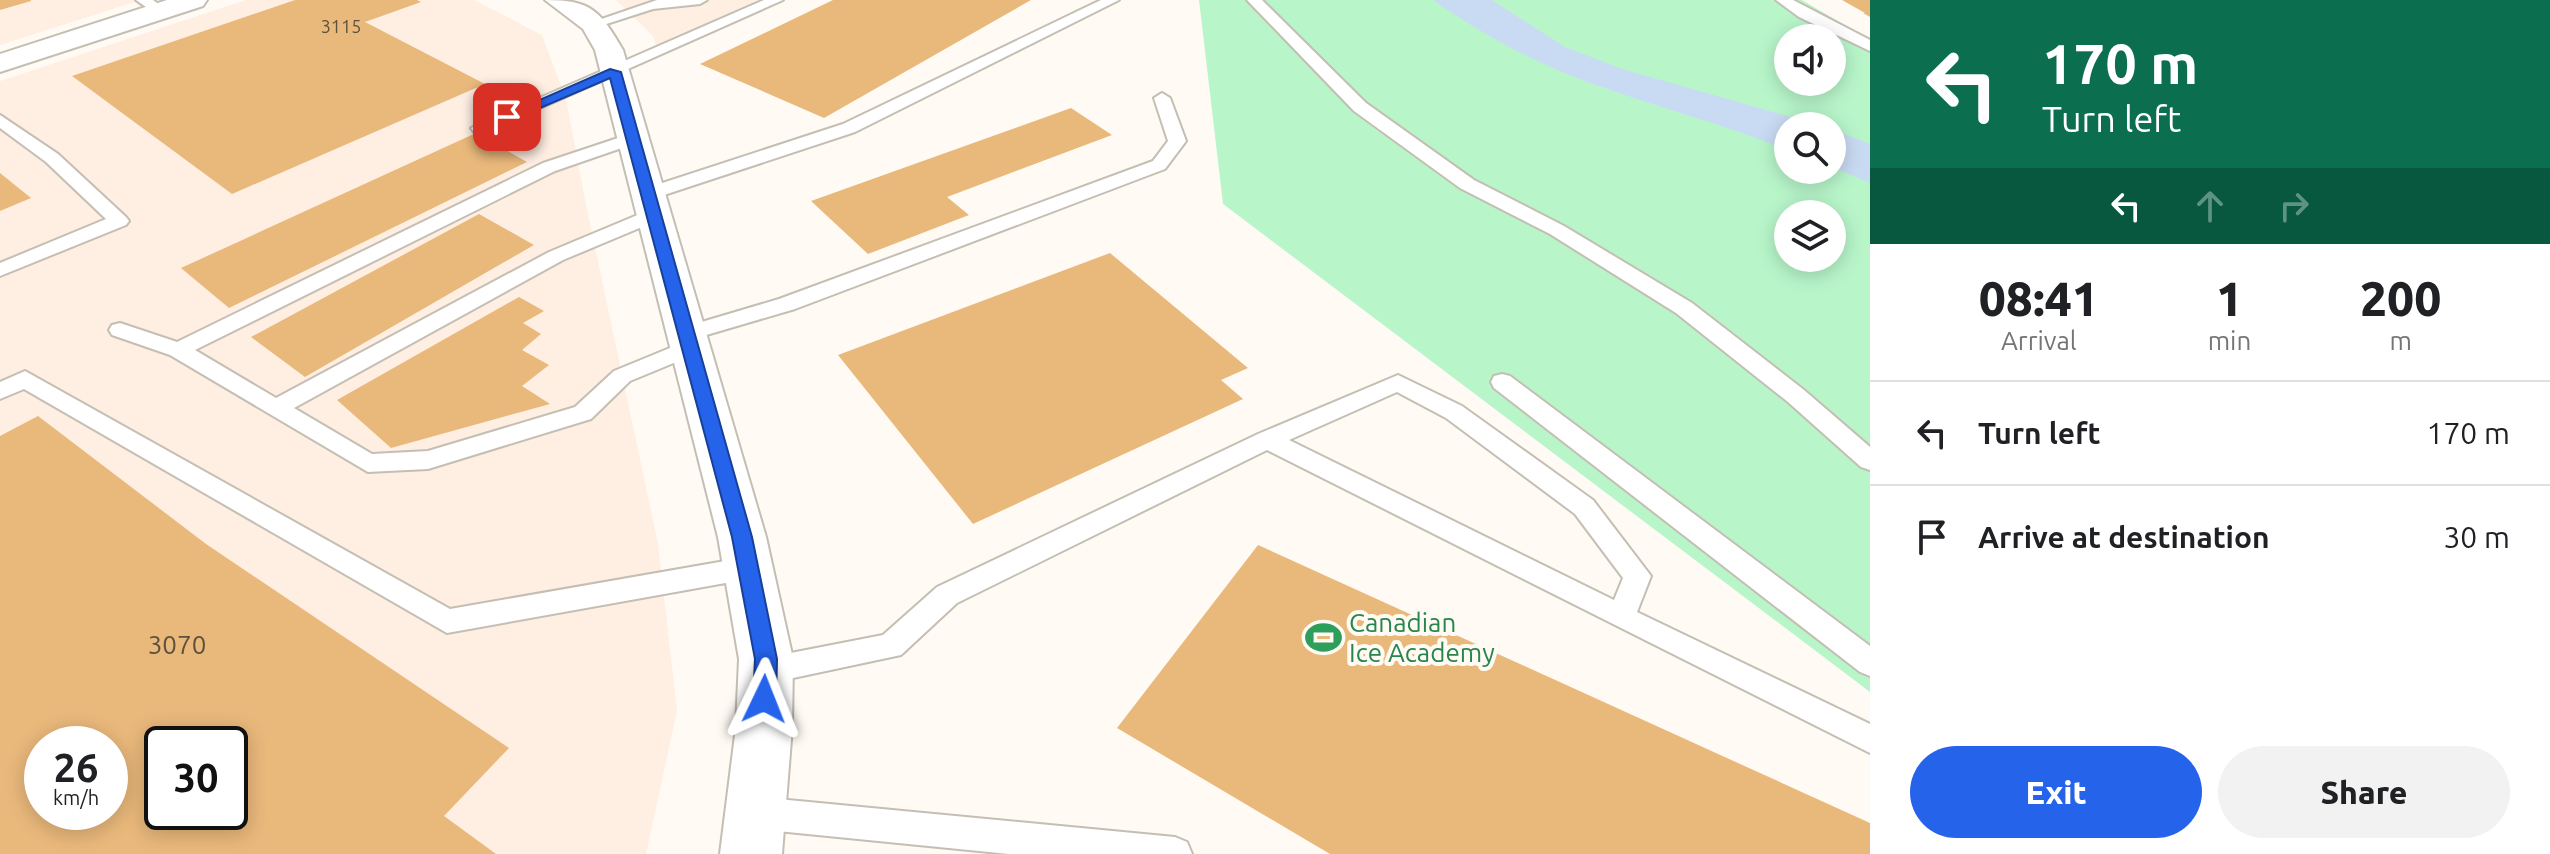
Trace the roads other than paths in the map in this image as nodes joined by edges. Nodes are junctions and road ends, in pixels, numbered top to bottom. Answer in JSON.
{"nodes":[{"id":1,"x":194,"y":0,"type":"edge"},
{"id":2,"x":558,"y":0,"type":"edge"},
{"id":3,"x":700,"y":0,"type":"edge"},
{"id":4,"x":776,"y":0,"type":"edge"},
{"id":5,"x":1112,"y":0,"type":"edge"},
{"id":6,"x":1254,"y":0,"type":"edge"},
{"id":7,"x":1783,"y":0,"type":"edge"},
{"id":8,"x":646,"y":3,"type":"edge"},
{"id":9,"x":152,"y":5,"type":"edge"},
{"id":10,"x":594,"y":24,"type":"junction"},
{"id":11,"x":1870,"y":46,"type":"edge"},
{"id":12,"x":0,"y":63,"type":"edge"},
{"id":13,"x":615,"y":72,"type":"junction"},
{"id":14,"x":1162,"y":98,"type":"dead end"},
{"id":15,"x":0,"y":120,"type":"edge"},
{"id":16,"x":480,"y":128,"type":"dead end"},
{"id":17,"x":633,"y":138,"type":"junction"},
{"id":18,"x":651,"y":205,"type":"junction"},
{"id":19,"x":0,"y":270,"type":"edge"},
{"id":20,"x":120,"y":330,"type":"dead end"},
{"id":21,"x":688,"y":341,"type":"junction"},
{"id":22,"x":178,"y":350,"type":"junction"},
{"id":23,"x":1502,"y":382,"type":"dead end"},
{"id":24,"x":0,"y":391,"type":"edge"},
{"id":25,"x":276,"y":408,"type":"junction"},
{"id":26,"x":1267,"y":440,"type":"junction"},
{"id":27,"x":1870,"y":461,"type":"edge"},
{"id":28,"x":748,"y":568,"type":"junction"},
{"id":29,"x":1621,"y":617,"type":"junction"},
{"id":30,"x":1870,"y":663,"type":"edge"},
{"id":31,"x":765,"y":671,"type":"junction"},
{"id":32,"x":1870,"y":739,"type":"edge"},
{"id":33,"x":754,"y":834,"type":"edge"},
{"id":34,"x":1175,"y":854,"type":"edge"}],
"edges":[{"from":1,"to":9,"type":"street"},
{"from":2,"to":10,"type":"street"},
{"from":3,"to":8,"type":"lane"},
{"from":4,"to":13,"type":"lane"},
{"from":5,"to":18,"type":"lane"},
{"from":6,"to":27,"type":"lane"},
{"from":7,"to":11,"type":"lane"},
{"from":8,"to":10,"type":"lane"},
{"from":9,"to":12,"type":"street"},
{"from":10,"to":13,"type":"street"},
{"from":13,"to":16,"type":"lane"},
{"from":13,"to":17,"type":"street"},
{"from":14,"to":21,"type":"lane"},
{"from":15,"to":19,"type":"lane"},
{"from":17,"to":18,"type":"street"},
{"from":17,"to":22,"type":"lane"},
{"from":18,"to":21,"type":"street"},
{"from":18,"to":25,"type":"lane"},
{"from":20,"to":22,"type":"lane"},
{"from":21,"to":25,"type":"lane"},
{"from":21,"to":28,"type":"street"},
{"from":22,"to":25,"type":"lane"},
{"from":23,"to":30,"type":"lane"},
{"from":24,"to":28,"type":"lane"},
{"from":26,"to":29,"type":"lane"},
{"from":26,"to":29,"type":"lane"},
{"from":26,"to":31,"type":"lane"},
{"from":28,"to":31,"type":"street"},
{"from":29,"to":32,"type":"lane"},
{"from":31,"to":33,"type":"street"},
{"from":33,"to":34,"type":"lane"}]}
